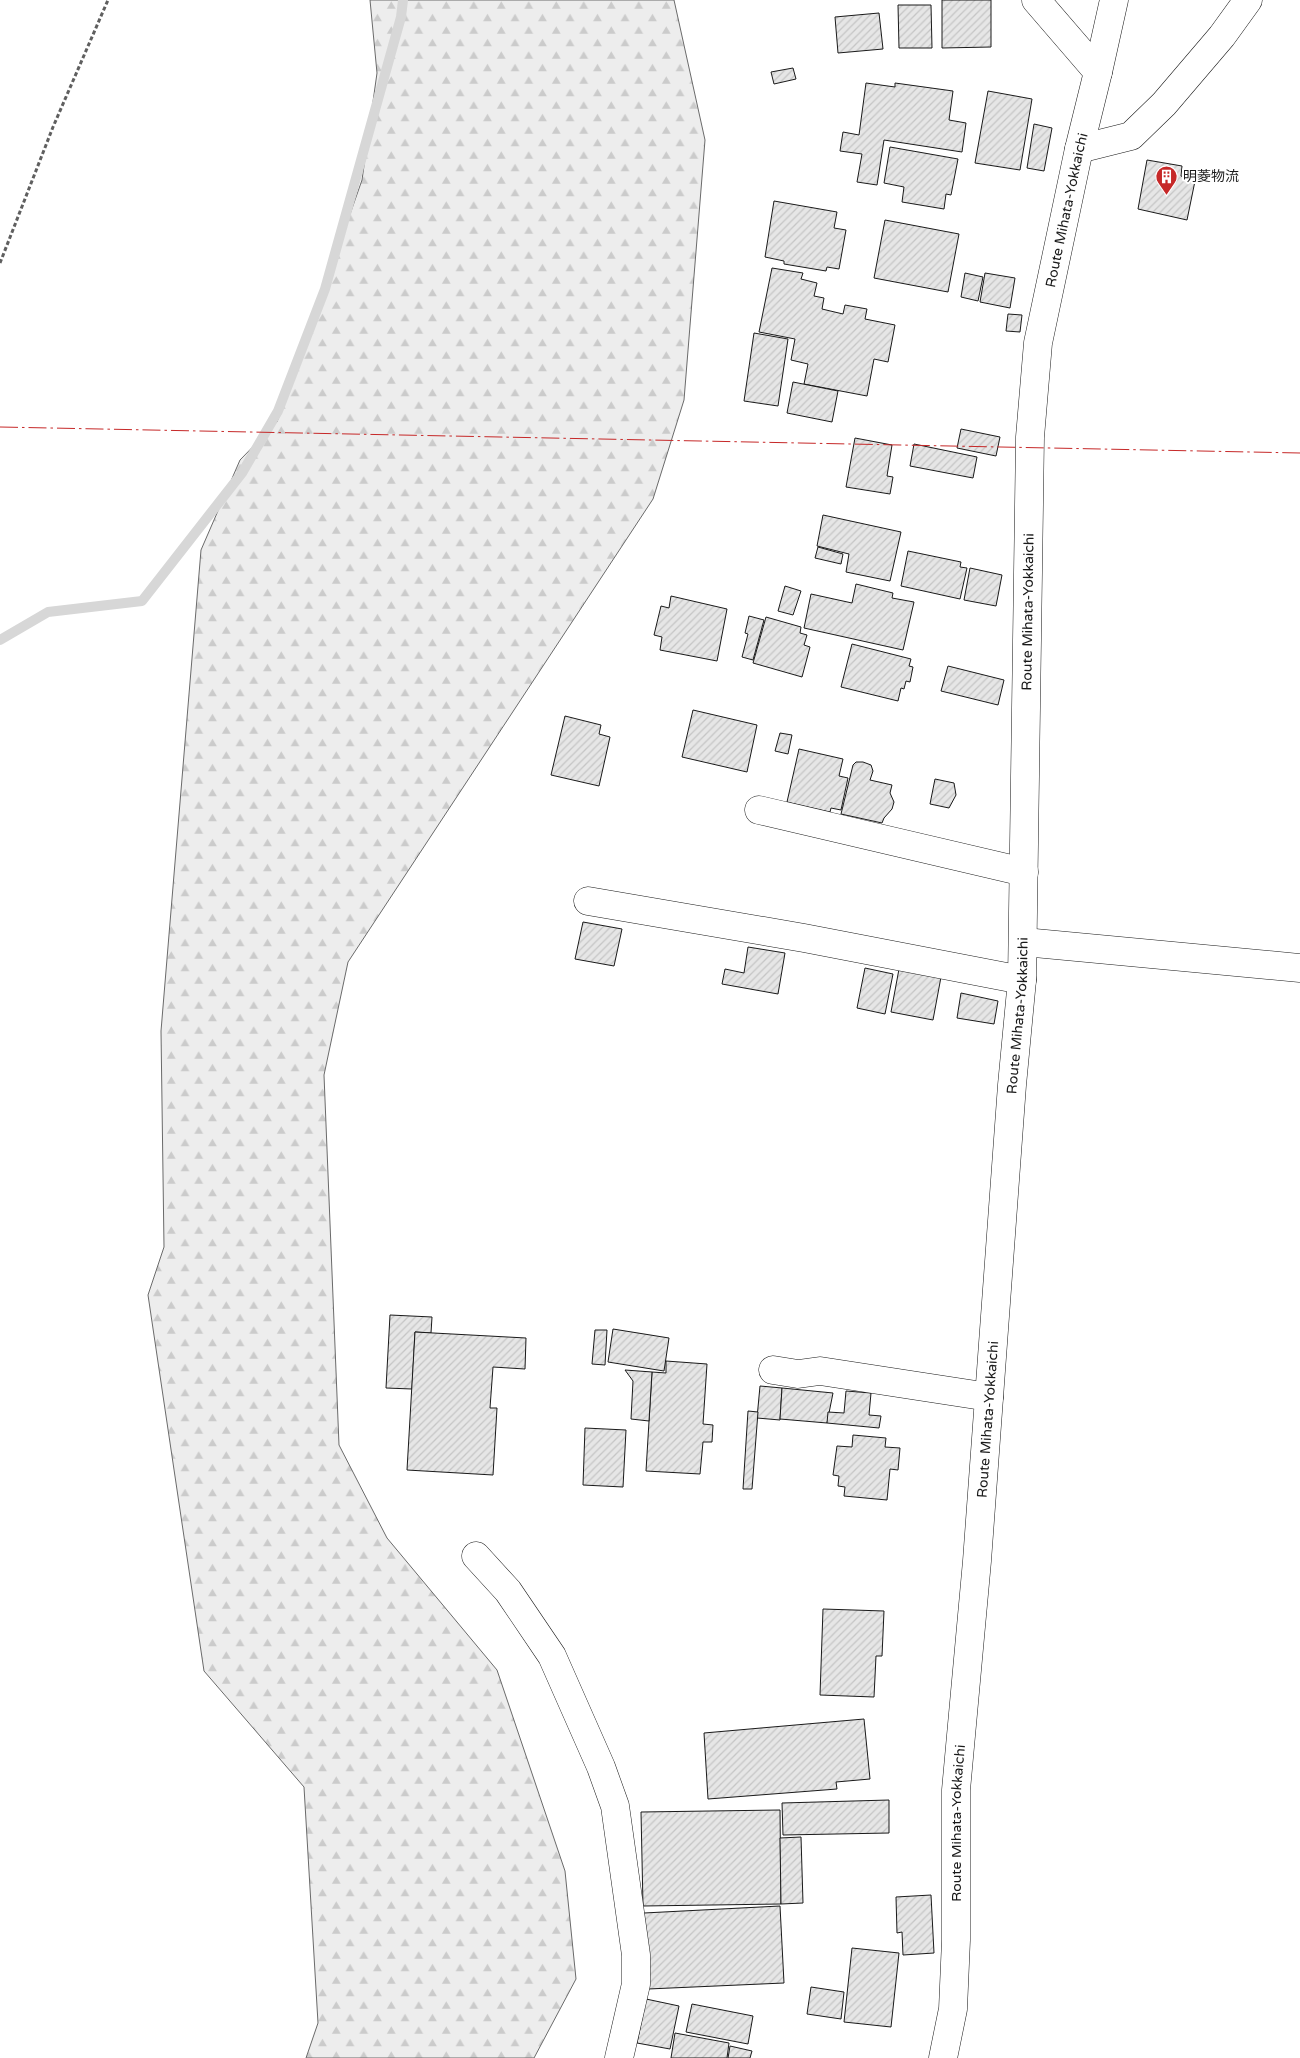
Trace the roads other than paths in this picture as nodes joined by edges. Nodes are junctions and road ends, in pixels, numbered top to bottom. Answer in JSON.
{"nodes":[{"id":1,"x":1036,"y":0,"type":"edge"},
{"id":2,"x":1114,"y":0,"type":"edge"},
{"id":3,"x":1248,"y":0,"type":"edge"},
{"id":4,"x":1098,"y":72,"type":"junction"},
{"id":5,"x":1079,"y":149,"type":"junction"},
{"id":6,"x":759,"y":810,"type":"dead end"},
{"id":7,"x":1024,"y":872,"type":"junction"},
{"id":8,"x":588,"y":901,"type":"dead end"},
{"id":9,"x":1024,"y":942,"type":"junction"},
{"id":10,"x":1300,"y":968,"type":"edge"},
{"id":11,"x":1022,"y":980,"type":"junction"},
{"id":12,"x":773,"y":1370,"type":"dead end"},
{"id":13,"x":989,"y":1397,"type":"junction"},
{"id":14,"x":476,"y":1556,"type":"dead end"},
{"id":15,"x":618,"y":2058,"type":"edge"},
{"id":16,"x":943,"y":2058,"type":"edge"}],
"edges":[{"from":1,"to":4,"type":"main road"},
{"from":2,"to":4,"type":"main road","name":"Route Mihata-Yokkaichi"},
{"from":3,"to":5,"type":"main road"},
{"from":4,"to":5,"type":"main road","name":"Route Mihata-Yokkaichi"},
{"from":5,"to":7,"type":"main road","name":"Route Mihata-Yokkaichi"},
{"from":6,"to":7,"type":"main road"},
{"from":7,"to":9,"type":"main road","name":"Route Mihata-Yokkaichi"},
{"from":8,"to":11,"type":"main road"},
{"from":9,"to":10,"type":"main road"},
{"from":9,"to":11,"type":"main road","name":"Route Mihata-Yokkaichi"},
{"from":11,"to":13,"type":"main road","name":"Route Mihata-Yokkaichi"},
{"from":12,"to":13,"type":"main road"},
{"from":13,"to":16,"type":"main road","name":"Route Mihata-Yokkaichi"},
{"from":14,"to":15,"type":"main road"}]}
